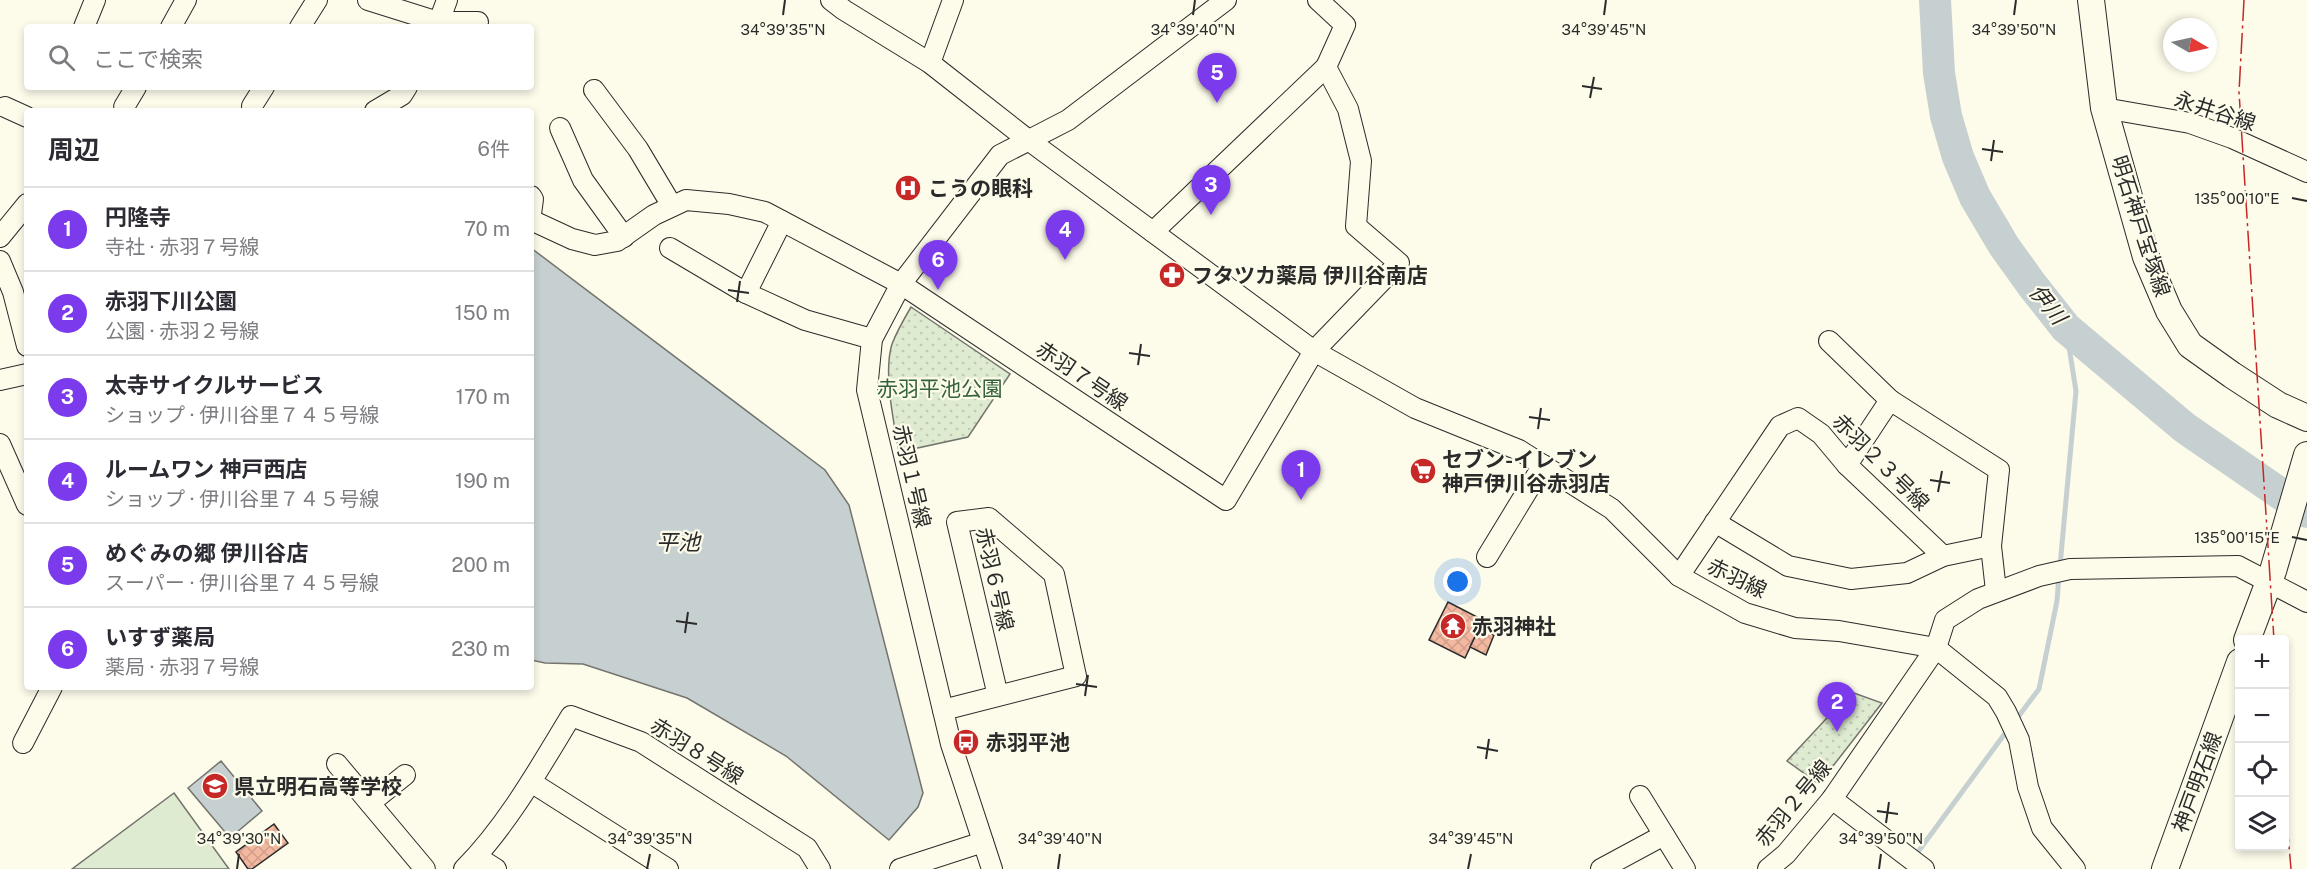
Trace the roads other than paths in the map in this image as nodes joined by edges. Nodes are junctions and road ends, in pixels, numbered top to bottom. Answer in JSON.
{"nodes":[{"id":1,"x":95,"y":0,"type":"edge"},
{"id":2,"x":186,"y":0,"type":"edge"},
{"id":3,"x":316,"y":0,"type":"edge"},
{"id":4,"x":368,"y":0,"type":"edge"},
{"id":5,"x":447,"y":0,"type":"edge"},
{"id":6,"x":831,"y":0,"type":"edge"},
{"id":7,"x":953,"y":0,"type":"edge"},
{"id":8,"x":1226,"y":0,"type":"edge"},
{"id":9,"x":1318,"y":0,"type":"edge"},
{"id":10,"x":2091,"y":0,"type":"edge"},
{"id":11,"x":395,"y":4,"type":"edge"},
{"id":12,"x":478,"y":22,"type":"dead end"},
{"id":13,"x":85,"y":24,"type":"edge"},
{"id":14,"x":173,"y":24,"type":"edge"},
{"id":15,"x":302,"y":24,"type":"edge"},
{"id":16,"x":437,"y":24,"type":"edge"},
{"id":17,"x":930,"y":63,"type":"junction"},
{"id":18,"x":1326,"y":67,"type":"junction"},
{"id":19,"x":134,"y":90,"type":"edge"},
{"id":20,"x":262,"y":90,"type":"edge"},
{"id":21,"x":405,"y":90,"type":"edge"},
{"id":22,"x":594,"y":90,"type":"dead end"},
{"id":23,"x":252,"y":106,"type":"dead end"},
{"id":24,"x":5,"y":107,"type":"dead end"},
{"id":25,"x":124,"y":107,"type":"dead end"},
{"id":26,"x":380,"y":108,"type":"edge"},
{"id":27,"x":2104,"y":108,"type":"junction"},
{"id":28,"x":24,"y":116,"type":"edge"},
{"id":29,"x":560,"y":128,"type":"dead end"},
{"id":30,"x":1027,"y":139,"type":"junction"},
{"id":31,"x":2307,"y":172,"type":"edge"},
{"id":32,"x":672,"y":206,"type":"junction"},
{"id":33,"x":24,"y":208,"type":"edge"},
{"id":34,"x":534,"y":221,"type":"edge"},
{"id":35,"x":782,"y":221,"type":"junction"},
{"id":36,"x":1153,"y":232,"type":"junction"},
{"id":37,"x":0,"y":237,"type":"edge"},
{"id":38,"x":624,"y":237,"type":"junction"},
{"id":39,"x":670,"y":248,"type":"dead end"},
{"id":40,"x":0,"y":261,"type":"edge"},
{"id":41,"x":901,"y":284,"type":"junction"},
{"id":42,"x":746,"y":293,"type":"junction"},
{"id":43,"x":24,"y":334,"type":"edge"},
{"id":44,"x":872,"y":339,"type":"junction"},
{"id":45,"x":1829,"y":340,"type":"dead end"},
{"id":46,"x":1314,"y":351,"type":"junction"},
{"id":47,"x":24,"y":375,"type":"edge"},
{"id":48,"x":0,"y":380,"type":"edge"},
{"id":49,"x":1890,"y":400,"type":"junction"},
{"id":50,"x":2307,"y":418,"type":"edge"},
{"id":51,"x":0,"y":444,"type":"edge"},
{"id":52,"x":2307,"y":455,"type":"edge"},
{"id":53,"x":1543,"y":465,"type":"junction"},
{"id":54,"x":1847,"y":465,"type":"junction"},
{"id":55,"x":24,"y":498,"type":"edge"},
{"id":56,"x":1715,"y":522,"type":"junction"},
{"id":57,"x":1990,"y":546,"type":"junction"},
{"id":58,"x":1943,"y":556,"type":"junction"},
{"id":59,"x":1487,"y":557,"type":"dead end"},
{"id":60,"x":1679,"y":576,"type":"junction"},
{"id":61,"x":2271,"y":576,"type":"junction"},
{"id":62,"x":1996,"y":591,"type":"junction"},
{"id":63,"x":2307,"y":602,"type":"edge"},
{"id":64,"x":2249,"y":635,"type":"edge"},
{"id":65,"x":1936,"y":648,"type":"junction"},
{"id":66,"x":2235,"y":676,"type":"edge"},
{"id":67,"x":50,"y":690,"type":"edge"},
{"id":68,"x":998,"y":696,"type":"junction"},
{"id":69,"x":943,"y":710,"type":"junction"},
{"id":70,"x":23,"y":743,"type":"dead end"},
{"id":71,"x":337,"y":764,"type":"dead end"},
{"id":72,"x":405,"y":775,"type":"dead end"},
{"id":73,"x":531,"y":782,"type":"junction"},
{"id":74,"x":1640,"y":796,"type":"dead end"},
{"id":75,"x":1832,"y":799,"type":"junction"},
{"id":76,"x":370,"y":803,"type":"junction"},
{"id":77,"x":1664,"y":836,"type":"junction"},
{"id":78,"x":983,"y":842,"type":"junction"},
{"id":79,"x":471,"y":863,"type":"edge"},
{"id":80,"x":1917,"y":864,"type":"edge"},
{"id":81,"x":928,"y":865,"type":"edge"},
{"id":82,"x":425,"y":869,"type":"edge"},
{"id":83,"x":496,"y":869,"type":"edge"},
{"id":84,"x":668,"y":869,"type":"edge"},
{"id":85,"x":820,"y":869,"type":"edge"},
{"id":86,"x":900,"y":869,"type":"edge"},
{"id":87,"x":992,"y":869,"type":"edge"},
{"id":88,"x":1601,"y":869,"type":"edge"},
{"id":89,"x":1685,"y":869,"type":"edge"},
{"id":90,"x":1768,"y":869,"type":"edge"},
{"id":91,"x":2075,"y":869,"type":"edge"},
{"id":92,"x":2165,"y":869,"type":"edge"}],
"edges":[{"from":1,"to":13,"type":"street"},
{"from":2,"to":14,"type":"street"},
{"from":3,"to":15,"type":"street"},
{"from":4,"to":11,"type":"street"},
{"from":5,"to":16,"type":"street"},
{"from":6,"to":17,"type":"street","name":"赤羽線"},
{"from":7,"to":17,"type":"street"},
{"from":8,"to":30,"type":"street","name":"赤羽１号線"},
{"from":9,"to":18,"type":"street"},
{"from":10,"to":27,"type":"main road","name":"明石神戸宝塚線"},
{"from":11,"to":16,"type":"street"},
{"from":12,"to":16,"type":"street"},
{"from":17,"to":30,"type":"street","name":"赤羽線"},
{"from":18,"to":36,"type":"street"},
{"from":18,"to":46,"type":"street"},
{"from":19,"to":25,"type":"street"},
{"from":20,"to":23,"type":"street"},
{"from":21,"to":26,"type":"street"},
{"from":22,"to":32,"type":"street"},
{"from":24,"to":28,"type":"street"},
{"from":27,"to":31,"type":"street","name":"永井谷線"},
{"from":27,"to":50,"type":"main road","name":"明石神戸宝塚線"},
{"from":29,"to":38,"type":"street"},
{"from":30,"to":36,"type":"street","name":"赤羽線"},
{"from":30,"to":41,"type":"street","name":"赤羽１号線"},
{"from":32,"to":35,"type":"street","name":"赤羽７号線"},
{"from":32,"to":38,"type":"street"},
{"from":33,"to":37,"type":"street"},
{"from":34,"to":38,"type":"street"},
{"from":35,"to":41,"type":"street","name":"赤羽７号線"},
{"from":35,"to":42,"type":"street"},
{"from":36,"to":46,"type":"street","name":"赤羽線"},
{"from":39,"to":42,"type":"street"},
{"from":40,"to":43,"type":"street"},
{"from":41,"to":44,"type":"street","name":"赤羽１号線"},
{"from":41,"to":46,"type":"street","name":"赤羽７号線"},
{"from":42,"to":44,"type":"street"},
{"from":44,"to":69,"type":"street","name":"赤羽１号線"},
{"from":45,"to":49,"type":"street"},
{"from":46,"to":53,"type":"street","name":"赤羽線"},
{"from":47,"to":48,"type":"street"},
{"from":49,"to":54,"type":"street"},
{"from":49,"to":57,"type":"street"},
{"from":51,"to":55,"type":"street"},
{"from":52,"to":61,"type":"main road"},
{"from":53,"to":59,"type":"street"},
{"from":53,"to":60,"type":"street","name":"赤羽線"},
{"from":54,"to":56,"type":"street","name":"赤羽２３号線"},
{"from":54,"to":58,"type":"street","name":"赤羽２３号線"},
{"from":56,"to":58,"type":"street"},
{"from":56,"to":60,"type":"street","name":"赤羽２３号線"},
{"from":57,"to":58,"type":"street"},
{"from":57,"to":62,"type":"street"},
{"from":60,"to":65,"type":"street","name":"赤羽線"},
{"from":61,"to":62,"type":"street","name":"赤羽２号線"},
{"from":61,"to":63,"type":"street","name":"赤羽２号線"},
{"from":61,"to":64,"type":"main road"},
{"from":62,"to":65,"type":"street","name":"赤羽２号線"},
{"from":65,"to":75,"type":"street","name":"赤羽２号線"},
{"from":65,"to":91,"type":"street","name":"赤羽線"},
{"from":66,"to":92,"type":"main road","name":"神戸明石線"},
{"from":67,"to":70,"type":"street"},
{"from":68,"to":68,"type":"street","name":"赤羽６号線"},
{"from":68,"to":69,"type":"street","name":"赤羽６号線"},
{"from":69,"to":78,"type":"street","name":"赤羽１号線"},
{"from":71,"to":76,"type":"street"},
{"from":72,"to":76,"type":"street"},
{"from":73,"to":79,"type":"street","name":"赤羽８号線"},
{"from":73,"to":84,"type":"street"},
{"from":73,"to":85,"type":"street","name":"赤羽８号線"},
{"from":74,"to":77,"type":"street"},
{"from":75,"to":80,"type":"street"},
{"from":75,"to":90,"type":"street","name":"赤羽２号線"},
{"from":76,"to":82,"type":"street"},
{"from":77,"to":88,"type":"street"},
{"from":77,"to":89,"type":"street"},
{"from":78,"to":81,"type":"street"},
{"from":78,"to":87,"type":"street","name":"赤羽１号線"},
{"from":79,"to":83,"type":"street"},
{"from":81,"to":86,"type":"street"}]}
